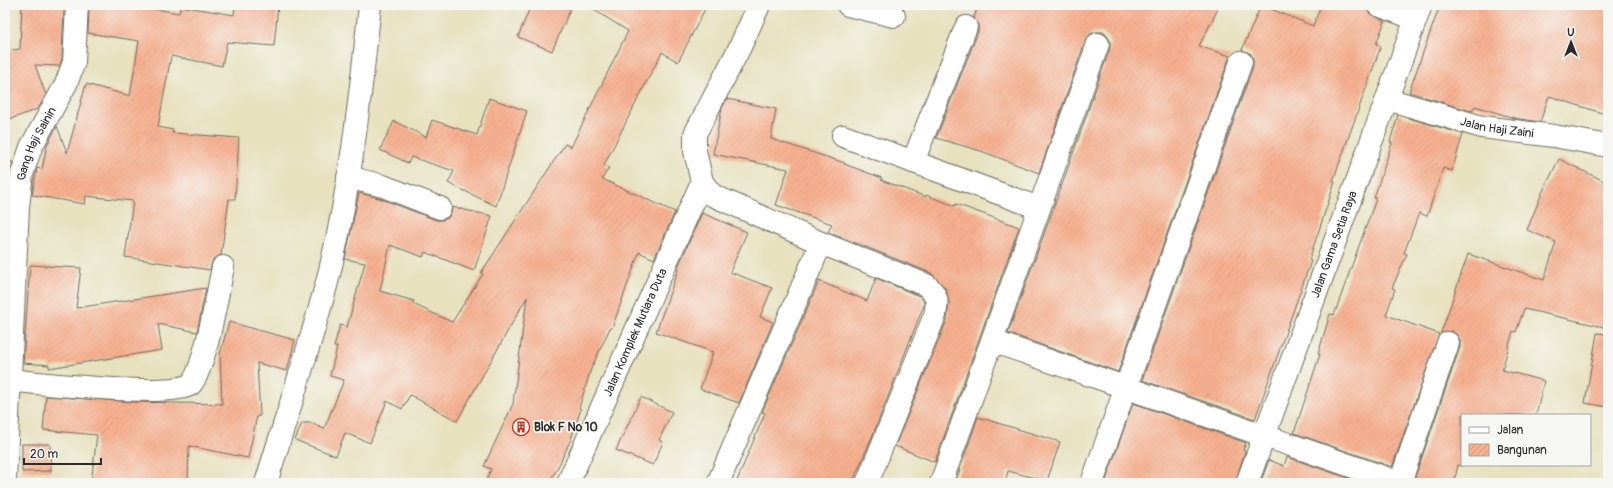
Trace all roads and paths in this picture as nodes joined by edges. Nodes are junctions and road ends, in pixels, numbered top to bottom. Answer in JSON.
{"nodes":[{"id":1,"x":77,"y":5,"type":"edge"},
{"id":2,"x":370,"y":5,"type":"edge"},
{"id":3,"x":759,"y":5,"type":"edge"},
{"id":4,"x":848,"y":5,"type":"edge"},
{"id":5,"x":1378,"y":5,"type":"edge"},
{"id":6,"x":1418,"y":12,"type":"edge"},
{"id":7,"x":894,"y":16,"type":"dead end"},
{"id":8,"x":966,"y":27,"type":"dead end"},
{"id":9,"x":1098,"y":44,"type":"dead end"},
{"id":10,"x":1241,"y":62,"type":"dead end"},
{"id":11,"x":1387,"y":99,"type":"junction"},
{"id":12,"x":843,"y":136,"type":"dead end"},
{"id":13,"x":1608,"y":146,"type":"edge"},
{"id":14,"x":913,"y":162,"type":"junction"},
{"id":15,"x":698,"y":165,"type":"junction"},
{"id":16,"x":348,"y":177,"type":"junction"},
{"id":17,"x":440,"y":208,"type":"dead end"},
{"id":18,"x":1039,"y":208,"type":"junction"},
{"id":19,"x":821,"y":243,"type":"junction"},
{"id":20,"x":223,"y":267,"type":"dead end"},
{"id":21,"x":992,"y":341,"type":"junction"},
{"id":22,"x":1448,"y":343,"type":"dead end"},
{"id":23,"x":9,"y":380,"type":"junction"},
{"id":24,"x":1126,"y":388,"type":"junction"},
{"id":25,"x":1263,"y":435,"type":"junction"},
{"id":26,"x":5,"y":480,"type":"edge"},
{"id":27,"x":266,"y":483,"type":"edge"},
{"id":28,"x":568,"y":483,"type":"edge"},
{"id":29,"x":718,"y":483,"type":"edge"},
{"id":30,"x":867,"y":483,"type":"edge"},
{"id":31,"x":941,"y":483,"type":"edge"},
{"id":32,"x":1092,"y":483,"type":"edge"},
{"id":33,"x":1246,"y":483,"type":"edge"},
{"id":34,"x":1400,"y":483,"type":"edge"}],
"edges":[{"from":1,"to":23,"type":"street","name":"Gang Haji Sainin"},
{"from":2,"to":16,"type":"street"},
{"from":3,"to":15,"type":"street","name":"Jalan Komplek Mutiara Duta"},
{"from":4,"to":7,"type":"street"},
{"from":5,"to":6,"type":"street"},
{"from":6,"to":11,"type":"street","name":"Jalan Gama Setia Raya"},
{"from":8,"to":14,"type":"street"},
{"from":9,"to":18,"type":"street"},
{"from":10,"to":24,"type":"street"},
{"from":11,"to":13,"type":"street","name":"Jalan Haji Zaini"},
{"from":11,"to":25,"type":"street","name":"Jalan Gama Setia Raya"},
{"from":12,"to":14,"type":"street"},
{"from":14,"to":18,"type":"street"},
{"from":15,"to":19,"type":"street"},
{"from":15,"to":28,"type":"street","name":"Jalan Komplek Mutiara Duta"},
{"from":16,"to":17,"type":"street"},
{"from":16,"to":27,"type":"street"},
{"from":18,"to":21,"type":"street"},
{"from":19,"to":29,"type":"street"},
{"from":19,"to":30,"type":"street"},
{"from":20,"to":23,"type":"street"},
{"from":21,"to":24,"type":"street"},
{"from":21,"to":31,"type":"street"},
{"from":22,"to":34,"type":"street"},
{"from":23,"to":26,"type":"street","name":"Gang Haji Sainin"},
{"from":24,"to":25,"type":"street"},
{"from":24,"to":32,"type":"street"},
{"from":25,"to":33,"type":"street","name":"Jalan Gama Setia Raya"},
{"from":25,"to":34,"type":"street"}]}
